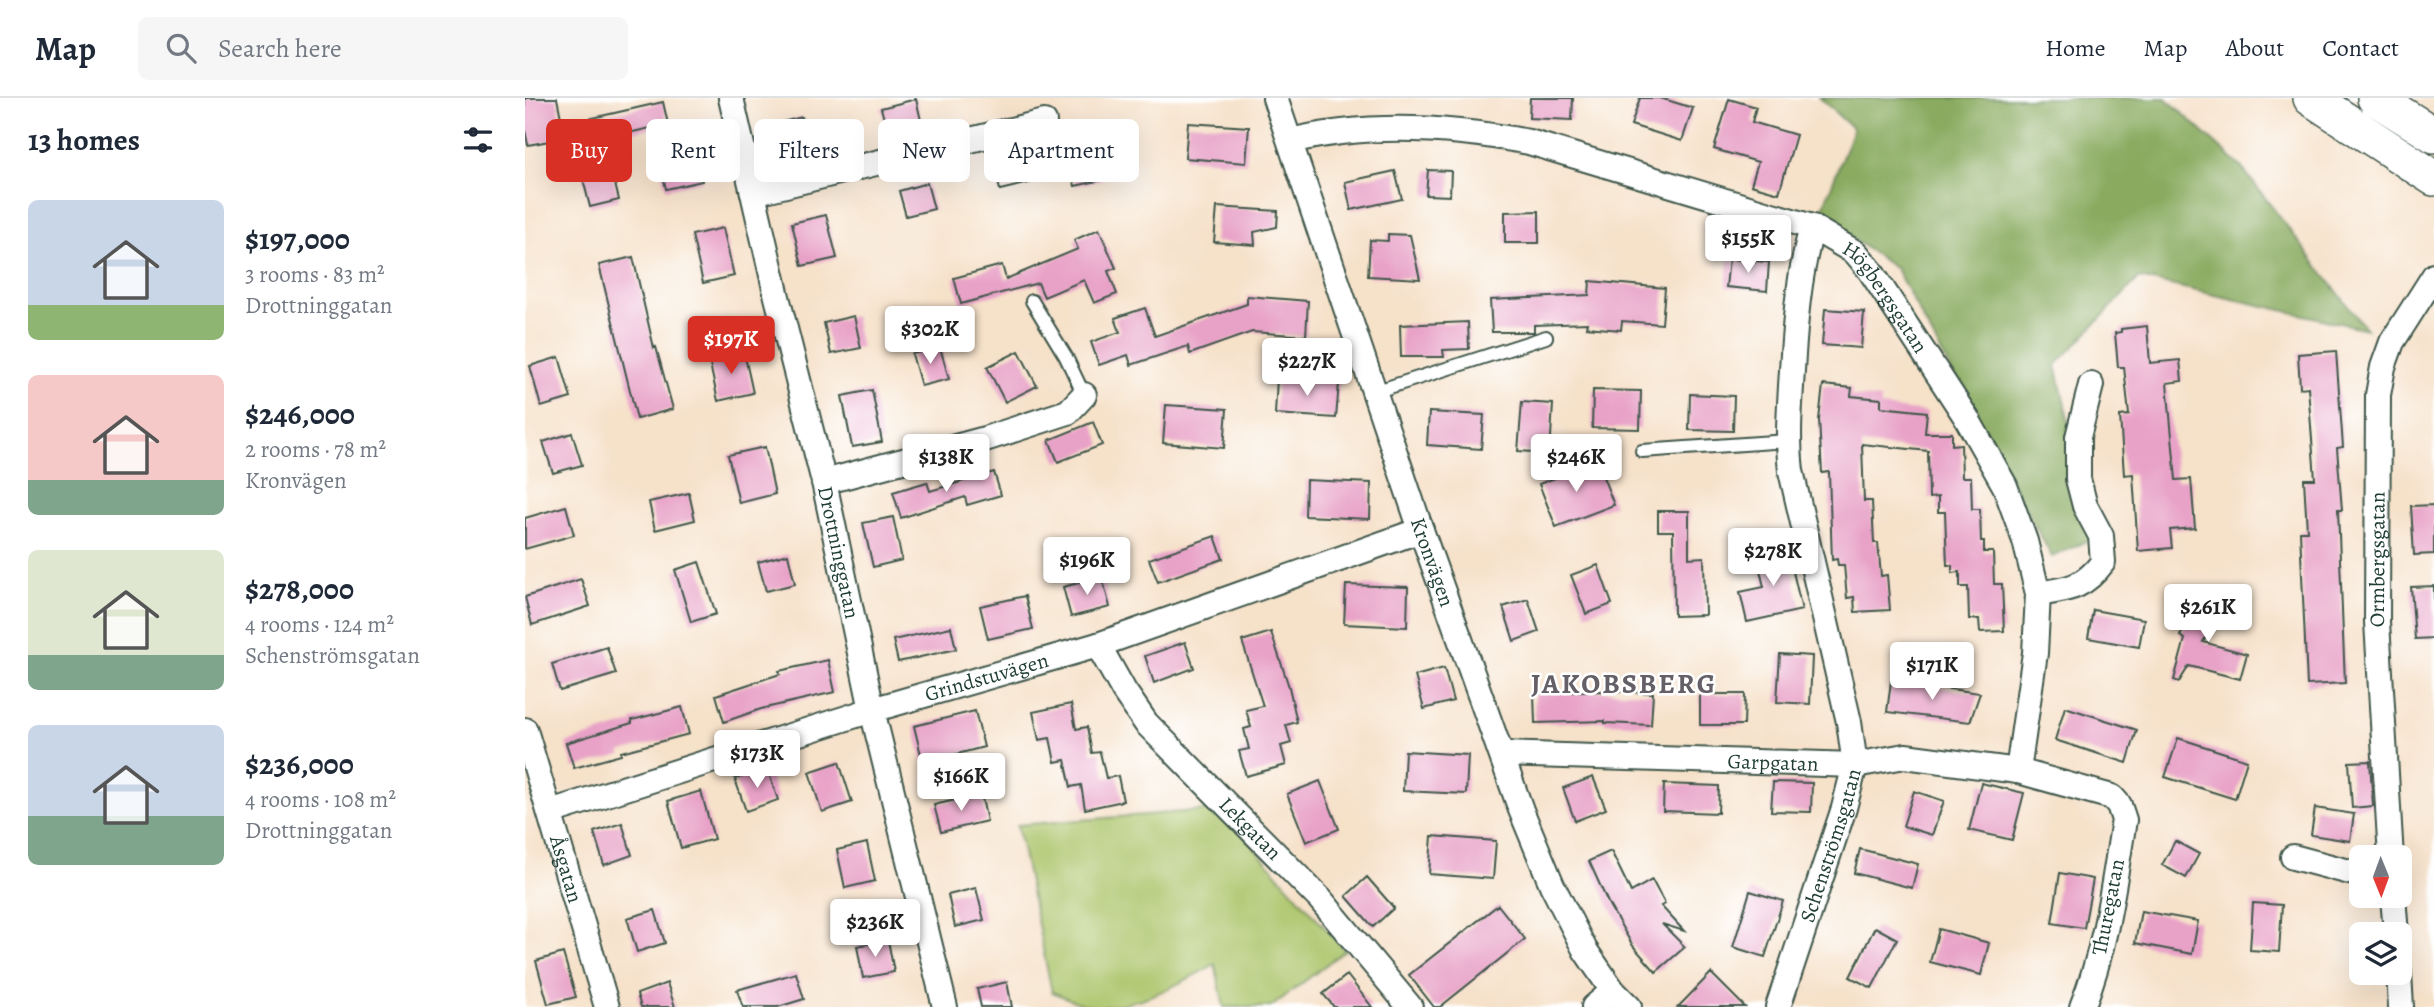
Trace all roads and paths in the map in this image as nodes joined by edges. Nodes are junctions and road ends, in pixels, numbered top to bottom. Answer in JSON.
{"nodes":[{"id":1,"x":731,"y":98,"type":"edge"},
{"id":2,"x":1275,"y":98,"type":"edge"},
{"id":3,"x":2375,"y":98,"type":"edge"},
{"id":4,"x":2324,"y":102,"type":"edge"},
{"id":5,"x":2434,"y":135,"type":"edge"},
{"id":6,"x":984,"y":137,"type":"edge"},
{"id":7,"x":1290,"y":141,"type":"junction"},
{"id":8,"x":2434,"y":178,"type":"edge"},
{"id":9,"x":753,"y":193,"type":"junction"},
{"id":10,"x":1812,"y":227,"type":"junction"},
{"id":11,"x":2434,"y":276,"type":"edge"},
{"id":12,"x":1032,"y":301,"type":"dead end"},
{"id":13,"x":2425,"y":309,"type":"edge"},
{"id":14,"x":1546,"y":337,"type":"dead end"},
{"id":15,"x":2091,"y":384,"type":"dead end"},
{"id":16,"x":1374,"y":392,"type":"junction"},
{"id":17,"x":1084,"y":394,"type":"joint"},
{"id":18,"x":1788,"y":441,"type":"junction"},
{"id":19,"x":1641,"y":451,"type":"dead end"},
{"id":20,"x":824,"y":482,"type":"junction"},
{"id":21,"x":1421,"y":530,"type":"junction"},
{"id":22,"x":2038,"y":594,"type":"junction"},
{"id":23,"x":1097,"y":645,"type":"junction"},
{"id":24,"x":872,"y":710,"type":"junction"},
{"id":25,"x":525,"y":730,"type":"edge"},
{"id":26,"x":1502,"y":754,"type":"junction"},
{"id":27,"x":1855,"y":765,"type":"junction"},
{"id":28,"x":2018,"y":772,"type":"junction"},
{"id":29,"x":2119,"y":805,"type":"joint"},
{"id":30,"x":549,"y":812,"type":"junction"},
{"id":31,"x":2390,"y":845,"type":"edge"},
{"id":32,"x":2293,"y":857,"type":"dead end"},
{"id":33,"x":2349,"y":872,"type":"edge"},
{"id":34,"x":2400,"y":985,"type":"edge"},
{"id":35,"x":1612,"y":1002,"type":"edge"},
{"id":36,"x":607,"y":1007,"type":"edge"},
{"id":37,"x":945,"y":1007,"type":"edge"},
{"id":38,"x":1410,"y":1007,"type":"edge"},
{"id":39,"x":1778,"y":1007,"type":"edge"},
{"id":40,"x":2083,"y":1007,"type":"edge"},
{"id":41,"x":2401,"y":1007,"type":"edge"}],
"edges":[{"from":1,"to":9,"type":"street","name":"Drottninggatan"},
{"from":2,"to":7,"type":"street","name":"Kronvägen"},
{"from":3,"to":5,"type":"main road"},
{"from":4,"to":8,"type":"main road"},
{"from":6,"to":9,"type":"street"},
{"from":7,"to":10,"type":"street","name":"Högbergsgatan"},
{"from":7,"to":16,"type":"street","name":"Kronvägen"},
{"from":9,"to":20,"type":"street","name":"Drottninggatan"},
{"from":10,"to":18,"type":"street","name":"Schenströmsgatan"},
{"from":10,"to":22,"type":"street","name":"Högbergsgatan"},
{"from":11,"to":13,"type":"street","name":"Ormbergsgatan"},
{"from":12,"to":17,"type":"lane"},
{"from":13,"to":31,"type":"street","name":"Ormbergsgatan"},
{"from":14,"to":16,"type":"lane"},
{"from":15,"to":22,"type":"street"},
{"from":16,"to":21,"type":"street","name":"Kronvägen"},
{"from":17,"to":20,"type":"street"},
{"from":18,"to":19,"type":"lane"},
{"from":18,"to":27,"type":"street","name":"Schenströmsgatan"},
{"from":20,"to":24,"type":"street","name":"Drottninggatan"},
{"from":21,"to":23,"type":"street","name":"Grindstuvägen"},
{"from":21,"to":26,"type":"street","name":"Kronvägen"},
{"from":22,"to":28,"type":"street","name":"Högbergsgatan"},
{"from":23,"to":24,"type":"street","name":"Grindstuvägen"},
{"from":23,"to":38,"type":"street","name":"Lekgatan"},
{"from":24,"to":30,"type":"street","name":"Grindstuvägen"},
{"from":24,"to":37,"type":"street","name":"Drottninggatan"},
{"from":25,"to":30,"type":"street","name":"Åsgatan"},
{"from":26,"to":27,"type":"street","name":"Garpgatan"},
{"from":26,"to":35,"type":"street","name":"Kronvägen"},
{"from":27,"to":28,"type":"street","name":"Garpgatan"},
{"from":27,"to":39,"type":"street","name":"Schenströmsgatan"},
{"from":28,"to":29,"type":"street","name":"Garpgatan"},
{"from":29,"to":40,"type":"street","name":"Thuregatan"},
{"from":30,"to":36,"type":"street","name":"Åsgatan"},
{"from":32,"to":33,"type":"street"},
{"from":34,"to":41,"type":"street"}]}
